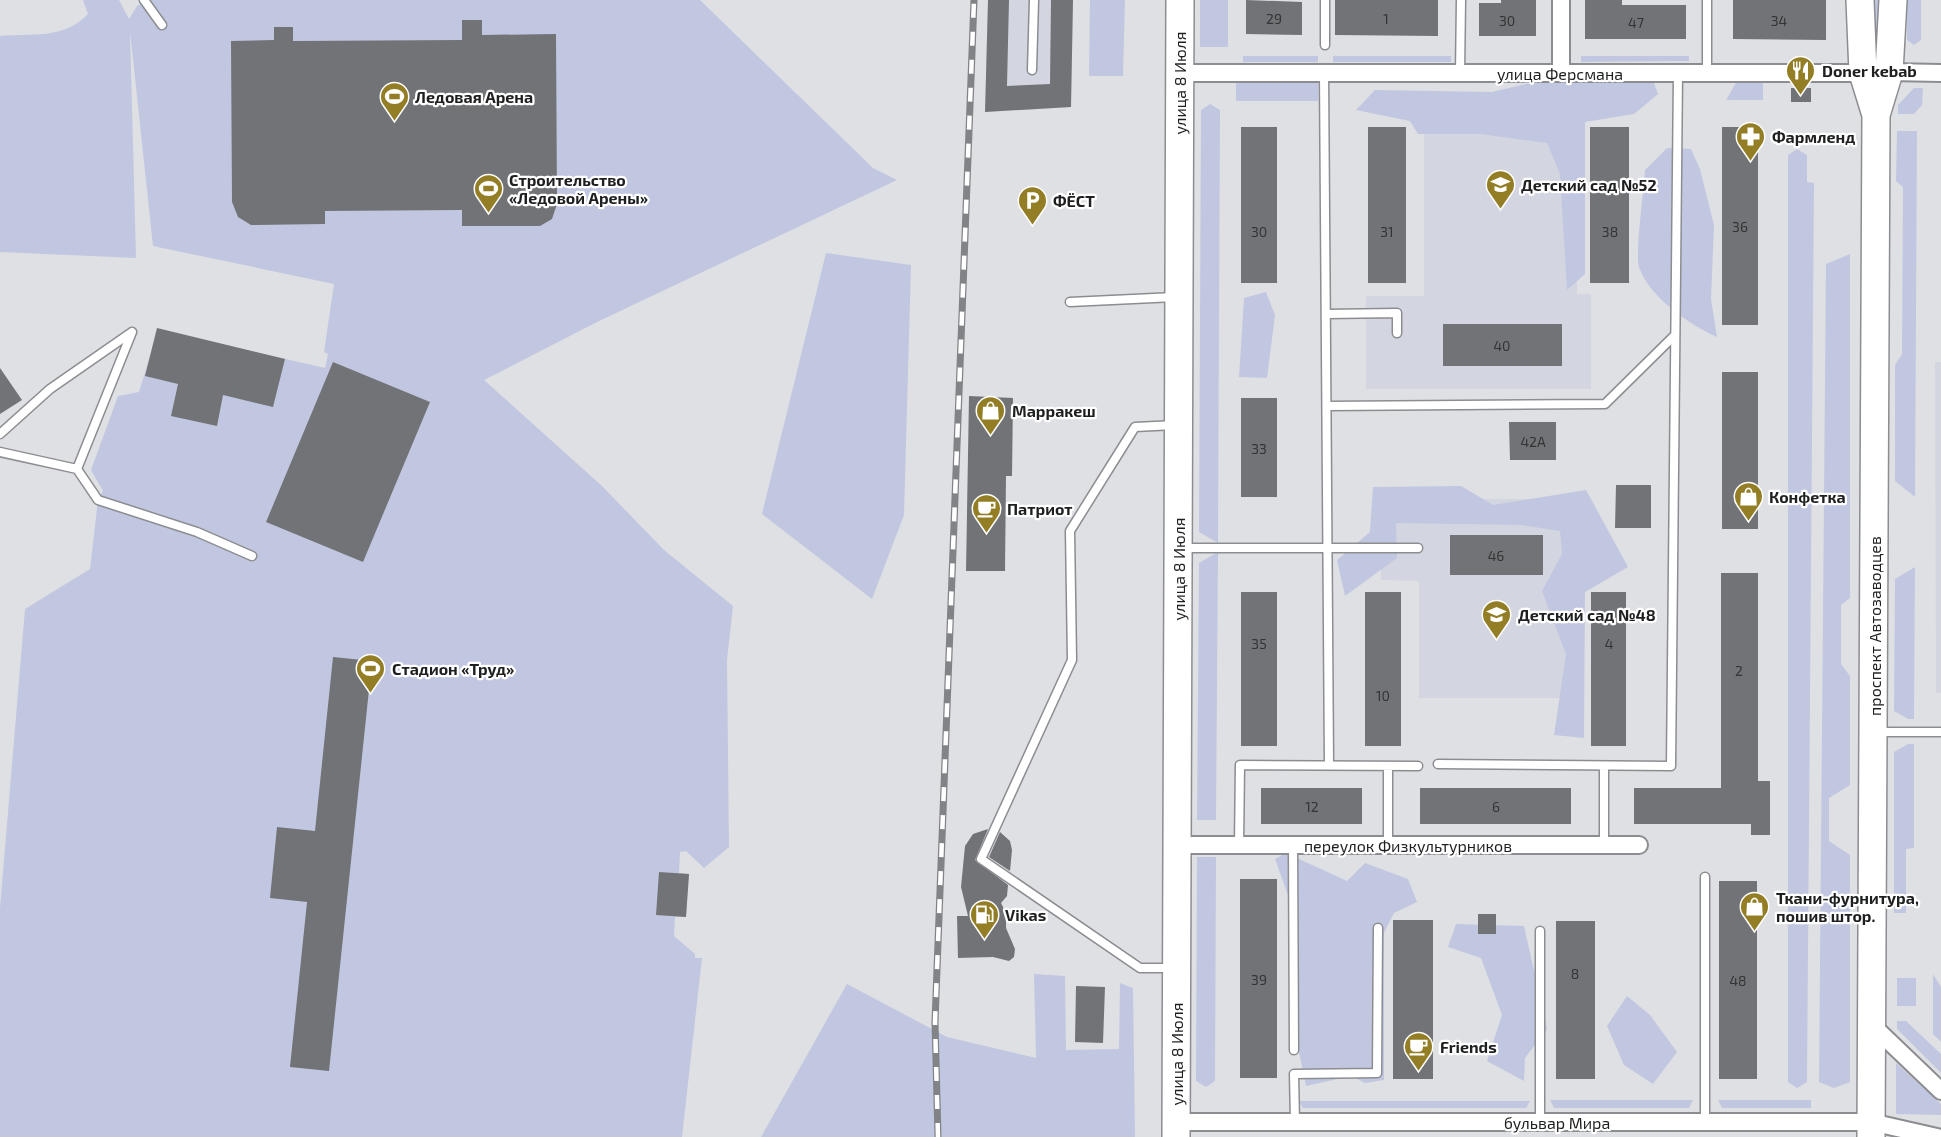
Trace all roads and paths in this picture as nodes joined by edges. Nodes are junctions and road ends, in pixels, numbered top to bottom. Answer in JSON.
{"nodes":[{"id":1,"x":144,"y":0,"type":"edge"},
{"id":2,"x":1034,"y":0,"type":"edge"},
{"id":3,"x":1180,"y":0,"type":"edge"},
{"id":4,"x":1325,"y":0,"type":"edge"},
{"id":5,"x":1461,"y":0,"type":"edge"},
{"id":6,"x":1561,"y":0,"type":"edge"},
{"id":7,"x":1707,"y":0,"type":"edge"},
{"id":8,"x":1860,"y":0,"type":"edge"},
{"id":9,"x":1893,"y":0,"type":"edge"},
{"id":10,"x":162,"y":25,"type":"dead end"},
{"id":11,"x":1325,"y":45,"type":"dead end"},
{"id":12,"x":1032,"y":70,"type":"dead end"},
{"id":13,"x":1179,"y":73,"type":"junction"},
{"id":14,"x":1324,"y":73,"type":"junction"},
{"id":15,"x":1461,"y":73,"type":"junction"},
{"id":16,"x":1561,"y":73,"type":"junction"},
{"id":17,"x":1678,"y":73,"type":"junction"},
{"id":18,"x":1707,"y":73,"type":"junction"},
{"id":19,"x":1876,"y":73,"type":"junction"},
{"id":20,"x":1941,"y":73,"type":"edge"},
{"id":21,"x":1179,"y":297,"type":"junction"},
{"id":22,"x":1070,"y":302,"type":"dead end"},
{"id":23,"x":1327,"y":314,"type":"junction"},
{"id":24,"x":1397,"y":333,"type":"dead end"},
{"id":25,"x":1675,"y":335,"type":"junction"},
{"id":26,"x":1327,"y":406,"type":"junction"},
{"id":27,"x":1178,"y":425,"type":"junction"},
{"id":28,"x":0,"y":434,"type":"edge"},
{"id":29,"x":0,"y":452,"type":"edge"},
{"id":30,"x":77,"y":469,"type":"junction"},
{"id":31,"x":1178,"y":548,"type":"junction"},
{"id":32,"x":1328,"y":548,"type":"junction"},
{"id":33,"x":1418,"y":548,"type":"dead end"},
{"id":34,"x":252,"y":556,"type":"dead end"},
{"id":35,"x":1873,"y":732,"type":"junction"},
{"id":36,"x":1941,"y":732,"type":"edge"},
{"id":37,"x":1438,"y":764,"type":"dead end"},
{"id":38,"x":1329,"y":765,"type":"junction"},
{"id":39,"x":1388,"y":766,"type":"junction"},
{"id":40,"x":1418,"y":766,"type":"dead end"},
{"id":41,"x":1604,"y":766,"type":"junction"},
{"id":42,"x":1177,"y":845,"type":"junction"},
{"id":43,"x":1239,"y":845,"type":"junction"},
{"id":44,"x":1293,"y":845,"type":"junction"},
{"id":45,"x":1388,"y":845,"type":"junction"},
{"id":46,"x":1604,"y":845,"type":"junction"},
{"id":47,"x":1639,"y":845,"type":"dead end"},
{"id":48,"x":1705,"y":877,"type":"dead end"},
{"id":49,"x":1378,"y":928,"type":"dead end"},
{"id":50,"x":1540,"y":931,"type":"dead end"},
{"id":51,"x":1177,"y":968,"type":"junction"},
{"id":52,"x":1872,"y":1025,"type":"junction"},
{"id":53,"x":1294,"y":1050,"type":"dead end"},
{"id":54,"x":1941,"y":1091,"type":"edge"},
{"id":55,"x":1294,"y":1122,"type":"junction"},
{"id":56,"x":1540,"y":1122,"type":"junction"},
{"id":57,"x":1705,"y":1122,"type":"junction"},
{"id":58,"x":1176,"y":1130,"type":"edge"},
{"id":59,"x":1871,"y":1130,"type":"edge"},
{"id":60,"x":1937,"y":1137,"type":"edge"}],
"edges":[{"from":1,"to":10,"type":"lane"},
{"from":2,"to":12,"type":"lane"},
{"from":3,"to":13,"type":"main road","name":"улица 8 Июля"},
{"from":4,"to":11,"type":"lane"},
{"from":5,"to":15,"type":"lane"},
{"from":6,"to":16,"type":"street"},
{"from":7,"to":18,"type":"lane"},
{"from":8,"to":19,"type":"main road","name":"проспект Автозаводцев"},
{"from":9,"to":19,"type":"main road","name":"проспект Автозаводцев"},
{"from":13,"to":14,"type":"street","name":"улица Ферсмана"},
{"from":13,"to":21,"type":"main road","name":"улица 8 Июля"},
{"from":14,"to":15,"type":"street","name":"улица Ферсмана"},
{"from":14,"to":23,"type":"lane"},
{"from":15,"to":16,"type":"street","name":"улица Ферсмана"},
{"from":16,"to":17,"type":"street","name":"улица Ферсмана"},
{"from":17,"to":18,"type":"street","name":"улица Ферсмана"},
{"from":17,"to":25,"type":"lane"},
{"from":18,"to":19,"type":"street","name":"улица Ферсмана"},
{"from":19,"to":20,"type":"street","name":"улица Ферсмана"},
{"from":19,"to":35,"type":"main road","name":"проспект Автозаводцев"},
{"from":21,"to":22,"type":"lane"},
{"from":21,"to":27,"type":"main road","name":"улица 8 Июля"},
{"from":23,"to":24,"type":"lane"},
{"from":23,"to":26,"type":"lane"},
{"from":25,"to":26,"type":"lane"},
{"from":25,"to":41,"type":"lane"},
{"from":26,"to":32,"type":"lane"},
{"from":27,"to":31,"type":"main road","name":"улица 8 Июля"},
{"from":27,"to":51,"type":"lane"},
{"from":28,"to":30,"type":"lane"},
{"from":29,"to":30,"type":"lane"},
{"from":30,"to":34,"type":"lane"},
{"from":31,"to":32,"type":"lane"},
{"from":31,"to":42,"type":"main road","name":"улица 8 Июля"},
{"from":32,"to":33,"type":"lane"},
{"from":32,"to":38,"type":"lane"},
{"from":35,"to":36,"type":"lane"},
{"from":35,"to":52,"type":"main road","name":"проспект Автозаводцев"},
{"from":37,"to":41,"type":"lane"},
{"from":38,"to":39,"type":"lane"},
{"from":38,"to":43,"type":"lane"},
{"from":39,"to":40,"type":"lane"},
{"from":39,"to":45,"type":"lane"},
{"from":41,"to":46,"type":"lane"},
{"from":42,"to":43,"type":"street","name":"переулок Физкультурников"},
{"from":42,"to":51,"type":"main road","name":"улица 8 Июля"},
{"from":43,"to":44,"type":"street","name":"переулок Физкультурников"},
{"from":44,"to":45,"type":"street","name":"переулок Физкультурников"},
{"from":44,"to":53,"type":"lane"},
{"from":45,"to":46,"type":"street","name":"переулок Физкультурников"},
{"from":46,"to":47,"type":"street","name":"переулок Физкультурников"},
{"from":48,"to":57,"type":"lane"},
{"from":49,"to":55,"type":"lane"},
{"from":50,"to":56,"type":"lane"},
{"from":51,"to":58,"type":"main road","name":"улица 8 Июля"},
{"from":52,"to":54,"type":"street"},
{"from":52,"to":59,"type":"main road","name":"проспект Автозаводцев"},
{"from":55,"to":56,"type":"street","name":"бульвар Мира"},
{"from":55,"to":58,"type":"street","name":"бульвар Мира"},
{"from":56,"to":57,"type":"street","name":"бульвар Мира"},
{"from":57,"to":59,"type":"street","name":"бульвар Мира"},
{"from":59,"to":60,"type":"street","name":"бульвар Мира"}]}
